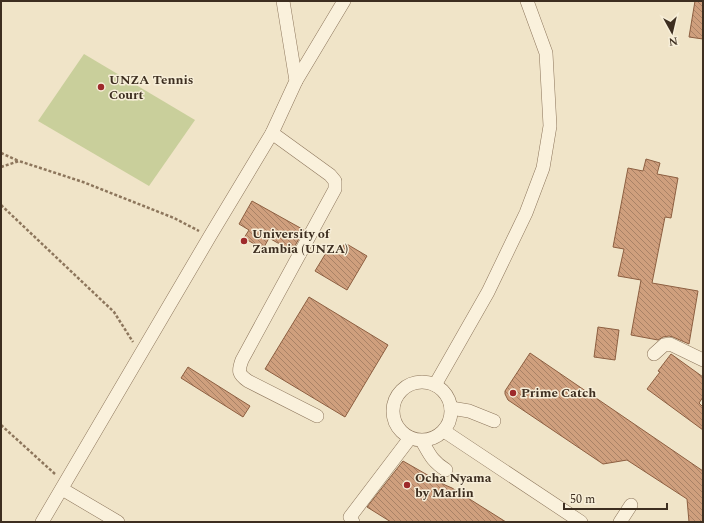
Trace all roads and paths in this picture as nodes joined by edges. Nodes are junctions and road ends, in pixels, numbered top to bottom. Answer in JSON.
{"nodes":[{"id":1,"x":283,"y":1,"type":"edge"},
{"id":2,"x":344,"y":1,"type":"edge"},
{"id":3,"x":527,"y":1,"type":"edge"},
{"id":4,"x":296,"y":81,"type":"junction"},
{"id":5,"x":272,"y":133,"type":"junction"},
{"id":6,"x":1,"y":153,"type":"edge"},
{"id":7,"x":19,"y":161,"type":"junction"},
{"id":8,"x":1,"y":167,"type":"edge"},
{"id":9,"x":1,"y":205,"type":"edge"},
{"id":10,"x":210,"y":236,"type":"junction"},
{"id":11,"x":654,"y":354,"type":"dead end"},
{"id":12,"x":140,"y":355,"type":"junction"},
{"id":13,"x":703,"y":360,"type":"edge"},
{"id":14,"x":435,"y":385,"type":"junction"},
{"id":15,"x":451,"y":408,"type":"junction"},
{"id":16,"x":317,"y":416,"type":"dead end"},
{"id":17,"x":494,"y":420,"type":"dead end"},
{"id":18,"x":1,"y":425,"type":"edge"},
{"id":19,"x":444,"y":431,"type":"junction"},
{"id":20,"x":416,"y":439,"type":"junction"},
{"id":21,"x":446,"y":470,"type":"dead end"},
{"id":22,"x":63,"y":486,"type":"junction"},
{"id":23,"x":631,"y":505,"type":"dead end"},
{"id":24,"x":42,"y":522,"type":"edge"},
{"id":25,"x":118,"y":522,"type":"edge"},
{"id":26,"x":353,"y":522,"type":"edge"},
{"id":27,"x":580,"y":522,"type":"edge"},
{"id":28,"x":620,"y":522,"type":"edge"}],
"edges":[{"from":1,"to":4,"type":"lane"},
{"from":2,"to":4,"type":"lane"},
{"from":3,"to":14,"type":"lane"},
{"from":4,"to":5,"type":"lane"},
{"from":5,"to":10,"type":"lane"},
{"from":5,"to":16,"type":"lane"},
{"from":6,"to":7,"type":"path"},
{"from":7,"to":8,"type":"path"},
{"from":7,"to":10,"type":"path"},
{"from":9,"to":12,"type":"path"},
{"from":10,"to":12,"type":"lane"},
{"from":11,"to":13,"type":"lane"},
{"from":12,"to":22,"type":"lane"},
{"from":14,"to":15,"type":"lane"},
{"from":14,"to":20,"type":"lane"},
{"from":15,"to":17,"type":"lane"},
{"from":15,"to":19,"type":"lane"},
{"from":18,"to":22,"type":"path"},
{"from":19,"to":20,"type":"lane"},
{"from":19,"to":27,"type":"lane"},
{"from":20,"to":21,"type":"lane"},
{"from":20,"to":26,"type":"lane"},
{"from":22,"to":24,"type":"lane"},
{"from":22,"to":25,"type":"lane"},
{"from":23,"to":28,"type":"lane"}]}
